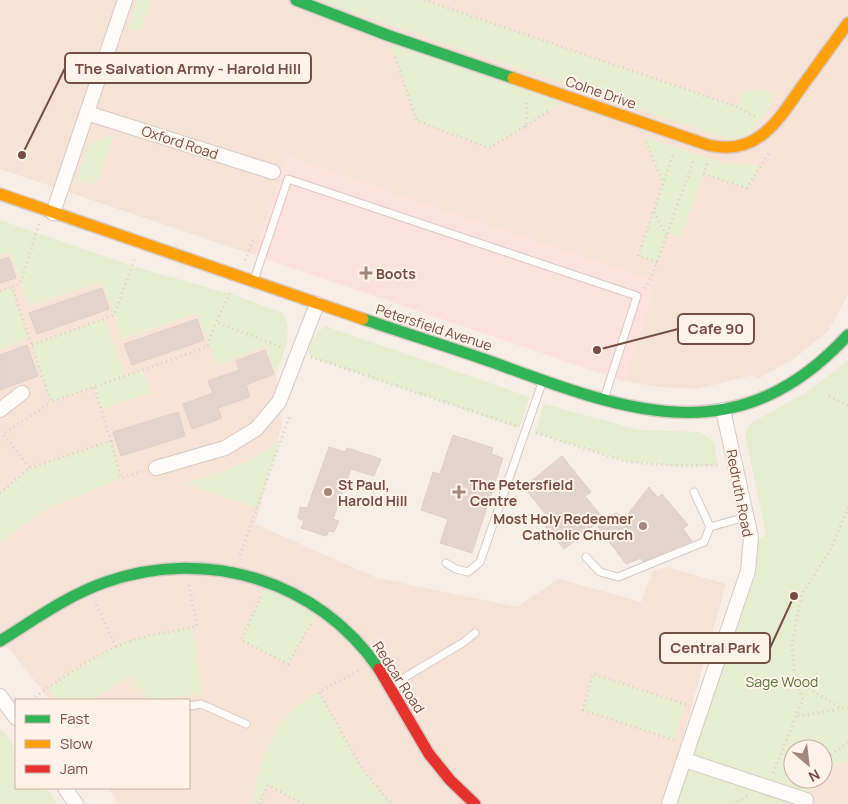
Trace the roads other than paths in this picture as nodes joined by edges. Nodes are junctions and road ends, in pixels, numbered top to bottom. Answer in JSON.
{"nodes":[{"id":1,"x":125,"y":0,"type":"edge"},
{"id":2,"x":299,"y":0,"type":"edge"},
{"id":3,"x":848,"y":23,"type":"edge"},
{"id":4,"x":87,"y":112,"type":"junction"},
{"id":5,"x":273,"y":172,"type":"dead end"},
{"id":6,"x":0,"y":194,"type":"edge"},
{"id":7,"x":49,"y":211,"type":"junction"},
{"id":8,"x":253,"y":282,"type":"junction"},
{"id":9,"x":317,"y":304,"type":"junction"},
{"id":10,"x":848,"y":335,"type":"edge"},
{"id":11,"x":542,"y":380,"type":"junction"},
{"id":12,"x":22,"y":393,"type":"dead end"},
{"id":13,"x":603,"y":400,"type":"junction"},
{"id":14,"x":0,"y":410,"type":"edge"},
{"id":15,"x":722,"y":410,"type":"junction"},
{"id":16,"x":156,"y":468,"type":"road end"},
{"id":17,"x":694,"y":492,"type":"dead end"},
{"id":18,"x":746,"y":517,"type":"junction"},
{"id":19,"x":710,"y":527,"type":"junction"},
{"id":20,"x":586,"y":557,"type":"dead end"},
{"id":21,"x":446,"y":563,"type":"dead end"},
{"id":22,"x":475,"y":633,"type":"dead end"},
{"id":23,"x":0,"y":641,"type":"edge"},
{"id":24,"x":390,"y":686,"type":"junction"},
{"id":25,"x":0,"y":696,"type":"edge"},
{"id":26,"x":190,"y":706,"type":"edge"},
{"id":27,"x":15,"y":717,"type":"edge"},
{"id":28,"x":246,"y":724,"type":"dead end"},
{"id":29,"x":685,"y":760,"type":"junction"},
{"id":30,"x":66,"y":789,"type":"edge"},
{"id":31,"x":75,"y":804,"type":"edge"},
{"id":32,"x":475,"y":804,"type":"edge"},
{"id":33,"x":669,"y":804,"type":"edge"},
{"id":34,"x":805,"y":804,"type":"edge"}],
"edges":[{"from":1,"to":4,"type":"street"},
{"from":2,"to":3,"type":"street","name":"Colne Drive"},
{"from":4,"to":5,"type":"street","name":"Oxford Road"},
{"from":4,"to":7,"type":"street"},
{"from":6,"to":7,"type":"street","name":"Petersfield Avenue"},
{"from":7,"to":8,"type":"street","name":"Petersfield Avenue"},
{"from":8,"to":9,"type":"street","name":"Petersfield Avenue"},
{"from":8,"to":13,"type":"lane"},
{"from":9,"to":11,"type":"street","name":"Petersfield Avenue"},
{"from":9,"to":16,"type":"street"},
{"from":10,"to":15,"type":"street","name":"Petersfield Avenue"},
{"from":11,"to":13,"type":"street","name":"Petersfield Avenue"},
{"from":11,"to":21,"type":"lane"},
{"from":12,"to":14,"type":"street"},
{"from":13,"to":15,"type":"street","name":"Petersfield Avenue"},
{"from":15,"to":18,"type":"street","name":"Redruth Road"},
{"from":17,"to":19,"type":"lane"},
{"from":18,"to":19,"type":"lane"},
{"from":18,"to":29,"type":"street","name":"Redruth Road"},
{"from":19,"to":20,"type":"lane"},
{"from":22,"to":24,"type":"lane"},
{"from":23,"to":24,"type":"street","name":"Redcar Road"},
{"from":24,"to":32,"type":"street","name":"Redcar Road"},
{"from":25,"to":27,"type":"street"},
{"from":26,"to":28,"type":"lane"},
{"from":29,"to":33,"type":"street","name":"Redruth Road"},
{"from":29,"to":34,"type":"street"},
{"from":30,"to":31,"type":"street"}]}
